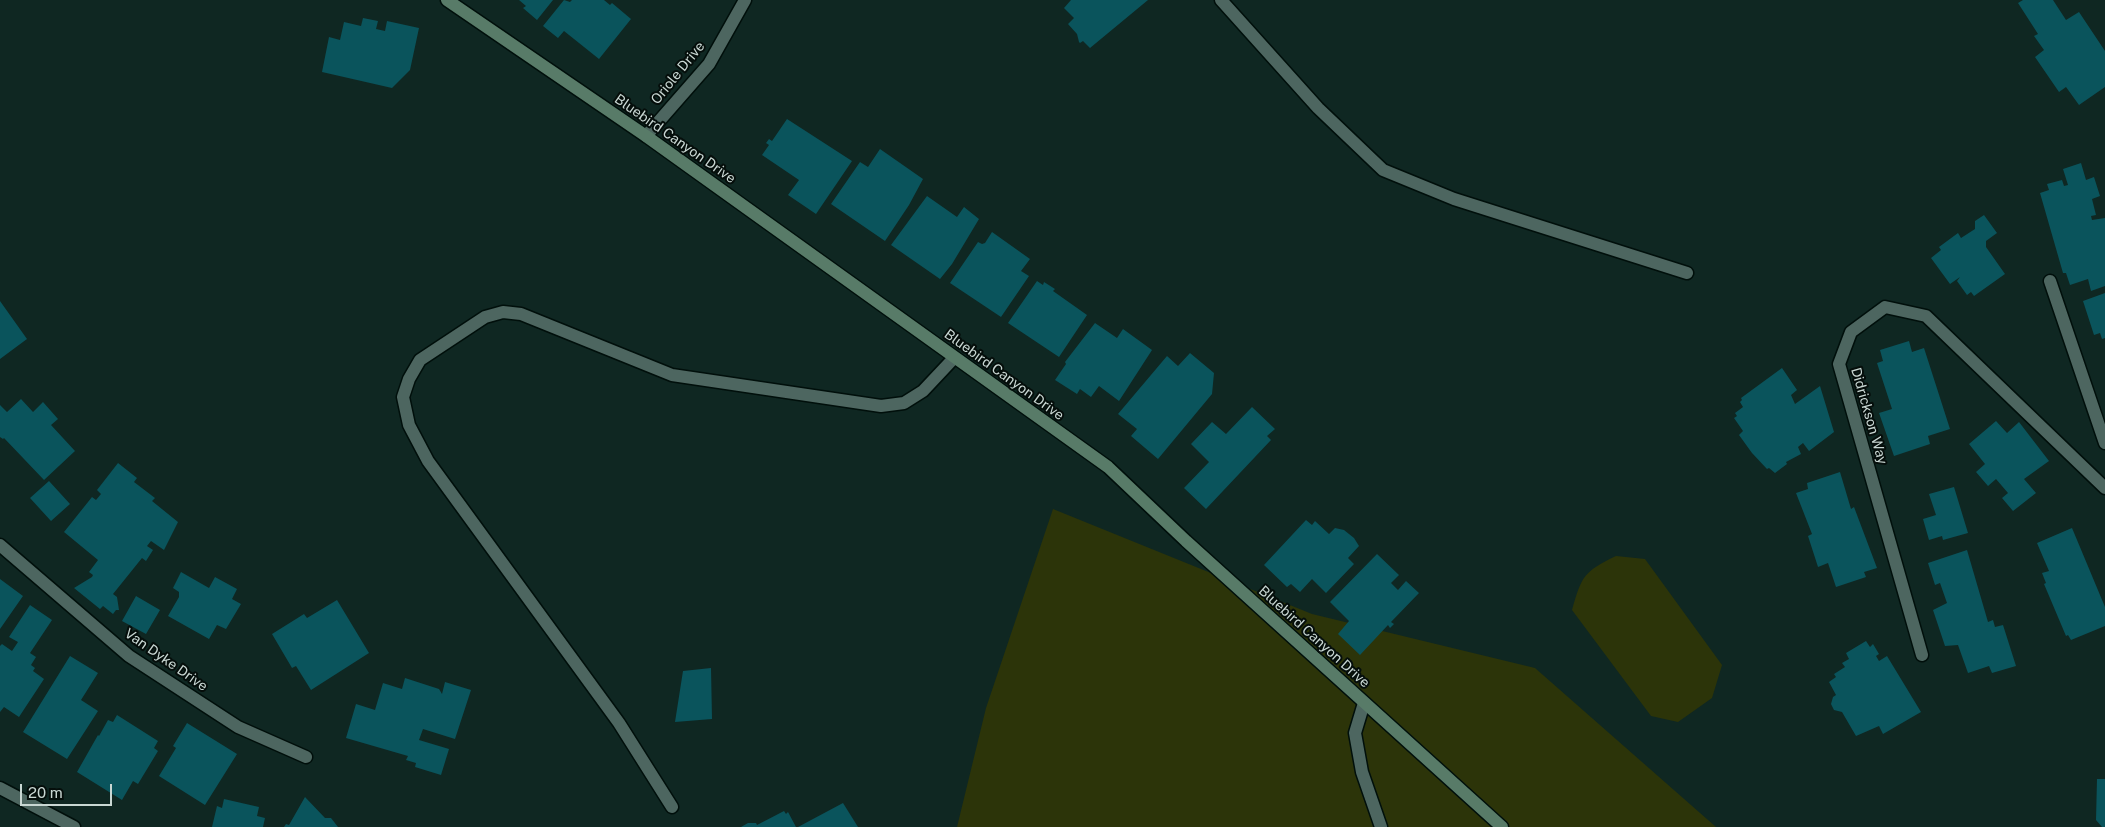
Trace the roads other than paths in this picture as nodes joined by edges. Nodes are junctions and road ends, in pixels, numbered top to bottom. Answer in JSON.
{"nodes":[{"id":1,"x":447,"y":0,"type":"edge"},
{"id":2,"x":745,"y":0,"type":"edge"},
{"id":3,"x":1222,"y":0,"type":"edge"},
{"id":4,"x":646,"y":136,"type":"junction"},
{"id":5,"x":1687,"y":273,"type":"dead end"},
{"id":6,"x":2050,"y":281,"type":"dead end"},
{"id":7,"x":954,"y":358,"type":"junction"},
{"id":8,"x":2105,"y":443,"type":"edge"},
{"id":9,"x":2105,"y":488,"type":"edge"},
{"id":10,"x":0,"y":545,"type":"edge"},
{"id":11,"x":1922,"y":655,"type":"dead end"},
{"id":12,"x":1364,"y":703,"type":"junction"},
{"id":13,"x":306,"y":758,"type":"dead end"},
{"id":14,"x":0,"y":788,"type":"edge"},
{"id":15,"x":672,"y":807,"type":"dead end"},
{"id":16,"x":74,"y":827,"type":"edge"},
{"id":17,"x":1381,"y":827,"type":"edge"},
{"id":18,"x":1502,"y":827,"type":"edge"}],
"edges":[{"from":1,"to":4,"type":"street","name":"Bluebird Canyon Drive"},
{"from":2,"to":4,"type":"street","name":"Oriole Drive"},
{"from":3,"to":5,"type":"street"},
{"from":4,"to":7,"type":"street","name":"Bluebird Canyon Drive"},
{"from":6,"to":8,"type":"street"},
{"from":7,"to":12,"type":"street","name":"Bluebird Canyon Drive"},
{"from":7,"to":15,"type":"street"},
{"from":9,"to":11,"type":"street","name":"Didrickson Way"},
{"from":10,"to":13,"type":"street","name":"Van Dyke Drive"},
{"from":12,"to":17,"type":"street"},
{"from":12,"to":18,"type":"street","name":"Bluebird Canyon Drive"},
{"from":14,"to":16,"type":"street"}]}
